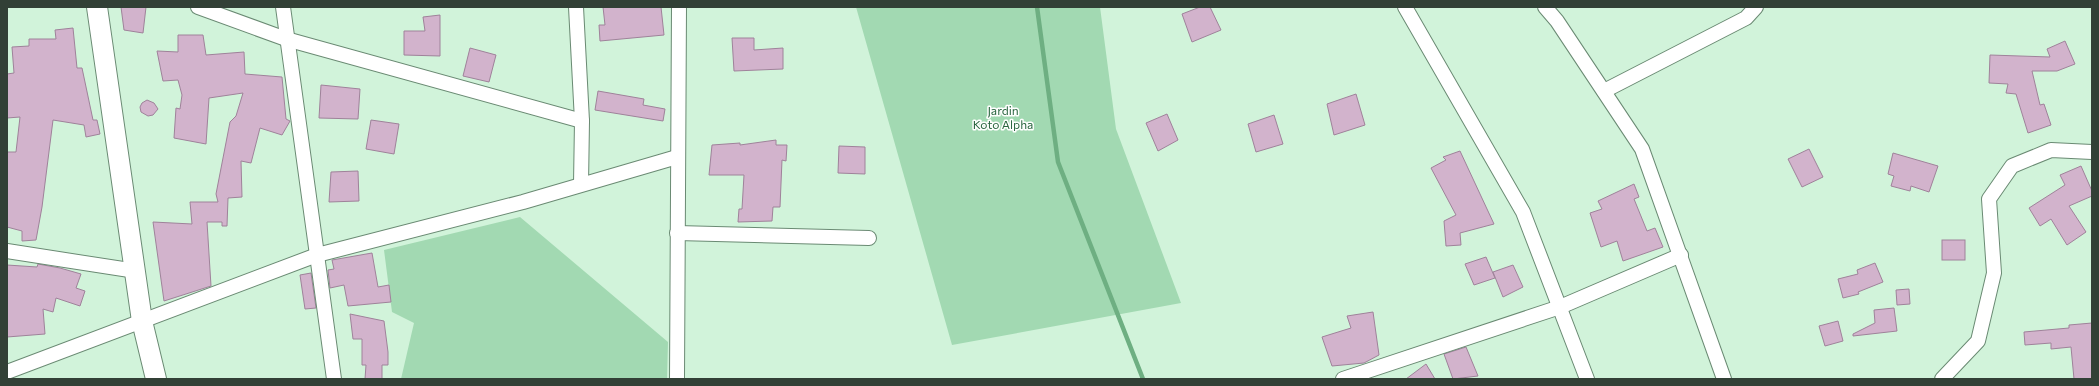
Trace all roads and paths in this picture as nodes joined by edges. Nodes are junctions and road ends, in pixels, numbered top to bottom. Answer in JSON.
{"nodes":[{"id":1,"x":97,"y":7,"type":"edge"},
{"id":2,"x":198,"y":7,"type":"edge"},
{"id":3,"x":283,"y":7,"type":"edge"},
{"id":4,"x":576,"y":7,"type":"edge"},
{"id":5,"x":679,"y":7,"type":"edge"},
{"id":6,"x":1405,"y":7,"type":"edge"},
{"id":7,"x":1545,"y":7,"type":"edge"},
{"id":8,"x":1756,"y":7,"type":"edge"},
{"id":9,"x":286,"y":39,"type":"junction"},
{"id":10,"x":1604,"y":91,"type":"junction"},
{"id":11,"x":582,"y":121,"type":"junction"},
{"id":12,"x":2092,"y":152,"type":"edge"},
{"id":13,"x":678,"y":158,"type":"junction"},
{"id":14,"x":581,"y":184,"type":"junction"},
{"id":15,"x":677,"y":232,"type":"junction"},
{"id":16,"x":869,"y":238,"type":"dead end"},
{"id":17,"x":7,"y":251,"type":"edge"},
{"id":18,"x":317,"y":255,"type":"junction"},
{"id":19,"x":1681,"y":255,"type":"junction"},
{"id":20,"x":136,"y":271,"type":"junction"},
{"id":21,"x":1560,"y":307,"type":"junction"},
{"id":22,"x":142,"y":321,"type":"junction"},
{"id":23,"x":7,"y":372,"type":"edge"},
{"id":24,"x":156,"y":379,"type":"edge"},
{"id":25,"x":334,"y":379,"type":"edge"},
{"id":26,"x":678,"y":379,"type":"edge"},
{"id":27,"x":1343,"y":379,"type":"edge"},
{"id":28,"x":1587,"y":379,"type":"edge"},
{"id":29,"x":1724,"y":379,"type":"edge"},
{"id":30,"x":1942,"y":379,"type":"edge"}],
"edges":[{"from":1,"to":20,"type":"street"},
{"from":2,"to":9,"type":"street"},
{"from":3,"to":9,"type":"street"},
{"from":4,"to":11,"type":"street"},
{"from":5,"to":13,"type":"street"},
{"from":6,"to":21,"type":"street"},
{"from":7,"to":10,"type":"street"},
{"from":8,"to":10,"type":"street"},
{"from":9,"to":11,"type":"street"},
{"from":9,"to":18,"type":"street"},
{"from":10,"to":19,"type":"street"},
{"from":11,"to":14,"type":"street"},
{"from":12,"to":30,"type":"street"},
{"from":13,"to":14,"type":"street"},
{"from":13,"to":15,"type":"street"},
{"from":14,"to":18,"type":"street"},
{"from":15,"to":16,"type":"street"},
{"from":15,"to":26,"type":"street"},
{"from":17,"to":20,"type":"street"},
{"from":18,"to":22,"type":"street"},
{"from":18,"to":25,"type":"street"},
{"from":19,"to":21,"type":"street"},
{"from":19,"to":29,"type":"street"},
{"from":20,"to":22,"type":"street"},
{"from":21,"to":27,"type":"street"},
{"from":21,"to":28,"type":"street"},
{"from":22,"to":23,"type":"street"},
{"from":22,"to":24,"type":"street"}]}
